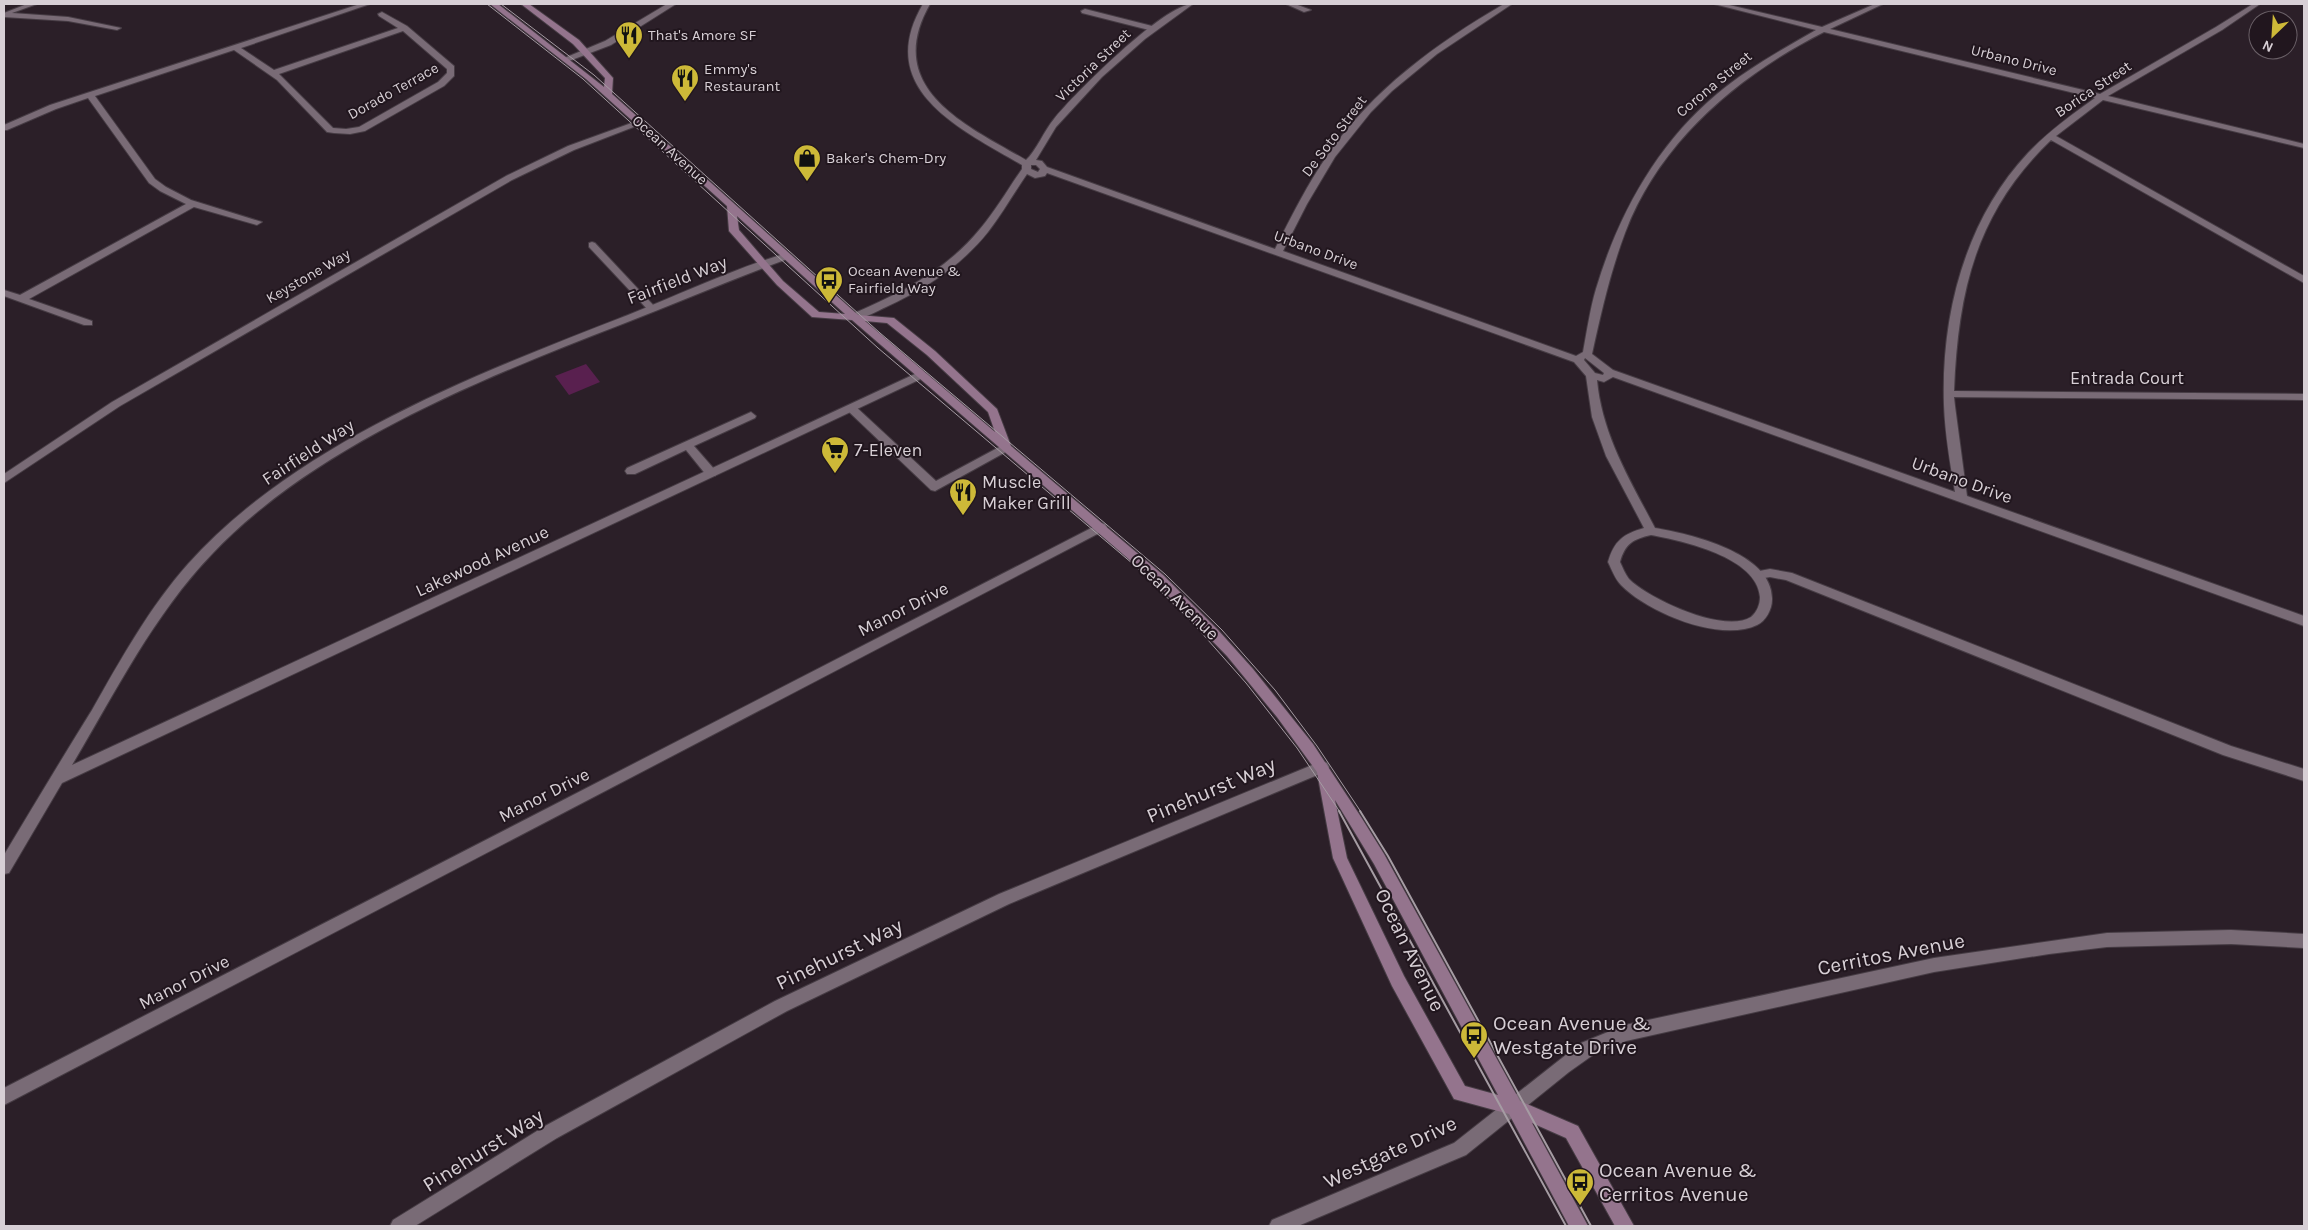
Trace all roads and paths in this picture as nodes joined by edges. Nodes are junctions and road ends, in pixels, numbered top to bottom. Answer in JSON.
{"nodes":[{"id":1,"x":7,"y":4,"type":"edge"},
{"id":2,"x":33,"y":4,"type":"edge"},
{"id":3,"x":366,"y":4,"type":"edge"},
{"id":4,"x":494,"y":4,"type":"edge"},
{"id":5,"x":524,"y":4,"type":"edge"},
{"id":6,"x":672,"y":4,"type":"edge"},
{"id":7,"x":926,"y":4,"type":"edge"},
{"id":8,"x":1190,"y":4,"type":"edge"},
{"id":9,"x":1289,"y":4,"type":"edge"},
{"id":10,"x":1508,"y":4,"type":"edge"},
{"id":11,"x":1717,"y":4,"type":"edge"},
{"id":12,"x":1880,"y":4,"type":"edge"},
{"id":13,"x":2257,"y":4,"type":"edge"},
{"id":14,"x":4,"y":7,"type":"edge"},
{"id":15,"x":1307,"y":10,"type":"dead end"},
{"id":16,"x":1085,"y":11,"type":"dead end"},
{"id":17,"x":382,"y":14,"type":"dead end"},
{"id":18,"x":4,"y":15,"type":"edge"},
{"id":19,"x":117,"y":28,"type":"dead end"},
{"id":20,"x":404,"y":28,"type":"junction"},
{"id":21,"x":1153,"y":29,"type":"junction"},
{"id":22,"x":1822,"y":29,"type":"junction"},
{"id":23,"x":236,"y":48,"type":"junction"},
{"id":24,"x":585,"y":52,"type":"junction"},
{"id":25,"x":566,"y":59,"type":"junction"},
{"id":26,"x":274,"y":73,"type":"junction"},
{"id":27,"x":608,"y":94,"type":"junction"},
{"id":28,"x":90,"y":95,"type":"junction"},
{"id":29,"x":2101,"y":97,"type":"junction"},
{"id":30,"x":640,"y":123,"type":"junction"},
{"id":31,"x":4,"y":128,"type":"edge"},
{"id":32,"x":2050,"y":136,"type":"junction"},
{"id":33,"x":2304,"y":146,"type":"edge"},
{"id":34,"x":1028,"y":165,"type":"junction"},
{"id":35,"x":194,"y":203,"type":"junction"},
{"id":36,"x":731,"y":206,"type":"junction"},
{"id":37,"x":257,"y":222,"type":"dead end"},
{"id":38,"x":592,"y":245,"type":"dead end"},
{"id":39,"x":1278,"y":253,"type":"junction"},
{"id":40,"x":787,"y":256,"type":"junction"},
{"id":41,"x":764,"y":265,"type":"junction"},
{"id":42,"x":2304,"y":280,"type":"edge"},
{"id":43,"x":4,"y":292,"type":"edge"},
{"id":44,"x":22,"y":299,"type":"junction"},
{"id":45,"x":652,"y":309,"type":"junction"},
{"id":46,"x":854,"y":318,"type":"junction"},
{"id":47,"x":88,"y":323,"type":"dead end"},
{"id":48,"x":1583,"y":358,"type":"junction"},
{"id":49,"x":1609,"y":372,"type":"junction"},
{"id":50,"x":921,"y":375,"type":"junction"},
{"id":51,"x":1591,"y":375,"type":"junction"},
{"id":52,"x":1949,"y":394,"type":"junction"},
{"id":53,"x":2304,"y":397,"type":"edge"},
{"id":54,"x":851,"y":408,"type":"junction"},
{"id":55,"x":751,"y":416,"type":"dead end"},
{"id":56,"x":687,"y":445,"type":"junction"},
{"id":57,"x":1007,"y":448,"type":"junction"},
{"id":58,"x":631,"y":471,"type":"dead end"},
{"id":59,"x":711,"y":473,"type":"junction"},
{"id":60,"x":4,"y":479,"type":"edge"},
{"id":61,"x":1962,"y":498,"type":"junction"},
{"id":62,"x":1101,"y":527,"type":"junction"},
{"id":63,"x":1651,"y":532,"type":"junction"},
{"id":64,"x":1758,"y":575,"type":"junction"},
{"id":65,"x":2304,"y":621,"type":"edge"},
{"id":66,"x":1322,"y":767,"type":"junction"},
{"id":67,"x":2304,"y":775,"type":"edge"},
{"id":68,"x":57,"y":780,"type":"junction"},
{"id":69,"x":4,"y":868,"type":"edge"},
{"id":70,"x":2304,"y":941,"type":"edge"},
{"id":71,"x":4,"y":1097,"type":"edge"},
{"id":72,"x":1514,"y":1107,"type":"junction"},
{"id":73,"x":399,"y":1226,"type":"edge"},
{"id":74,"x":1278,"y":1226,"type":"edge"},
{"id":75,"x":1579,"y":1226,"type":"edge"},
{"id":76,"x":1625,"y":1226,"type":"edge"}],
"edges":[{"from":1,"to":14,"type":"street"},
{"from":2,"to":18,"type":"street"},
{"from":3,"to":23,"type":"street"},
{"from":4,"to":25,"type":"main road","name":"Ocean Avenue"},
{"from":5,"to":24,"type":"main road"},
{"from":6,"to":24,"type":"street"},
{"from":7,"to":34,"type":"street"},
{"from":8,"to":21,"type":"street","name":"Victoria Street"},
{"from":9,"to":15,"type":"street"},
{"from":10,"to":39,"type":"street","name":"De Soto Street"},
{"from":11,"to":22,"type":"street","name":"Urbano Drive"},
{"from":12,"to":22,"type":"street","name":"Corona Street"},
{"from":13,"to":29,"type":"street","name":"Borica Street"},
{"from":16,"to":21,"type":"street"},
{"from":17,"to":20,"type":"street","name":"Dorado Terrace"},
{"from":18,"to":19,"type":"street"},
{"from":20,"to":26,"type":"street"},
{"from":20,"to":26,"type":"street","name":"Dorado Terrace"},
{"from":21,"to":34,"type":"street","name":"Victoria Street"},
{"from":22,"to":29,"type":"street","name":"Urbano Drive"},
{"from":22,"to":48,"type":"street","name":"Corona Street"},
{"from":23,"to":26,"type":"street","name":"Dorado Terrace"},
{"from":23,"to":28,"type":"street"},
{"from":24,"to":25,"type":"street"},
{"from":24,"to":27,"type":"main road"},
{"from":25,"to":27,"type":"main road","name":"Ocean Avenue"},
{"from":27,"to":30,"type":"main road","name":"Ocean Avenue"},
{"from":28,"to":31,"type":"street"},
{"from":28,"to":35,"type":"street"},
{"from":29,"to":32,"type":"street","name":"Borica Street"},
{"from":29,"to":33,"type":"street","name":"Urbano Drive"},
{"from":30,"to":36,"type":"main road","name":"Ocean Avenue"},
{"from":30,"to":60,"type":"street","name":"Keystone Way"},
{"from":32,"to":42,"type":"street"},
{"from":32,"to":52,"type":"street","name":"Borica Street"},
{"from":34,"to":39,"type":"street","name":"Urbano Drive"},
{"from":34,"to":46,"type":"street","name":"Victoria Street"},
{"from":35,"to":37,"type":"street"},
{"from":35,"to":44,"type":"street"},
{"from":36,"to":40,"type":"main road","name":"Ocean Avenue"},
{"from":36,"to":41,"type":"main road","name":"Ocean Avenue"},
{"from":38,"to":45,"type":"street"},
{"from":39,"to":48,"type":"street","name":"Urbano Drive"},
{"from":40,"to":41,"type":"street","name":"Fairfield Way"},
{"from":40,"to":46,"type":"main road","name":"Ocean Avenue"},
{"from":41,"to":45,"type":"street","name":"Fairfield Way"},
{"from":41,"to":46,"type":"main road","name":"Ocean Avenue"},
{"from":43,"to":44,"type":"street"},
{"from":44,"to":47,"type":"street"},
{"from":45,"to":68,"type":"street","name":"Fairfield Way"},
{"from":46,"to":50,"type":"main road","name":"Ocean Avenue"},
{"from":46,"to":57,"type":"main road","name":"Ocean Avenue"},
{"from":48,"to":49,"type":"street"},
{"from":48,"to":51,"type":"street"},
{"from":49,"to":51,"type":"street"},
{"from":49,"to":61,"type":"street","name":"Urbano Drive"},
{"from":50,"to":54,"type":"street","name":"Lakewood Avenue"},
{"from":50,"to":57,"type":"main road","name":"Ocean Avenue"},
{"from":51,"to":63,"type":"street"},
{"from":52,"to":53,"type":"street","name":"Entrada Court"},
{"from":52,"to":61,"type":"street","name":"Borica Street"},
{"from":54,"to":57,"type":"street"},
{"from":54,"to":59,"type":"street","name":"Lakewood Avenue"},
{"from":55,"to":56,"type":"street"},
{"from":56,"to":58,"type":"street"},
{"from":56,"to":59,"type":"street"},
{"from":57,"to":62,"type":"main road","name":"Ocean Avenue"},
{"from":59,"to":68,"type":"street","name":"Lakewood Avenue"},
{"from":61,"to":65,"type":"street","name":"Urbano Drive"},
{"from":62,"to":66,"type":"main road","name":"Ocean Avenue"},
{"from":62,"to":71,"type":"street","name":"Manor Drive"},
{"from":63,"to":64,"type":"street"},
{"from":63,"to":64,"type":"street"},
{"from":64,"to":67,"type":"street"},
{"from":66,"to":72,"type":"main road","name":"Ocean Avenue"},
{"from":66,"to":72,"type":"main road","name":"Ocean Avenue"},
{"from":66,"to":73,"type":"street","name":"Pinehurst Way"},
{"from":68,"to":69,"type":"street","name":"Fairfield Way"},
{"from":70,"to":72,"type":"street","name":"Cerritos Avenue"},
{"from":72,"to":74,"type":"street","name":"Westgate Drive"},
{"from":72,"to":75,"type":"main road","name":"Ocean Avenue"},
{"from":72,"to":76,"type":"main road","name":"Ocean Avenue"}]}
